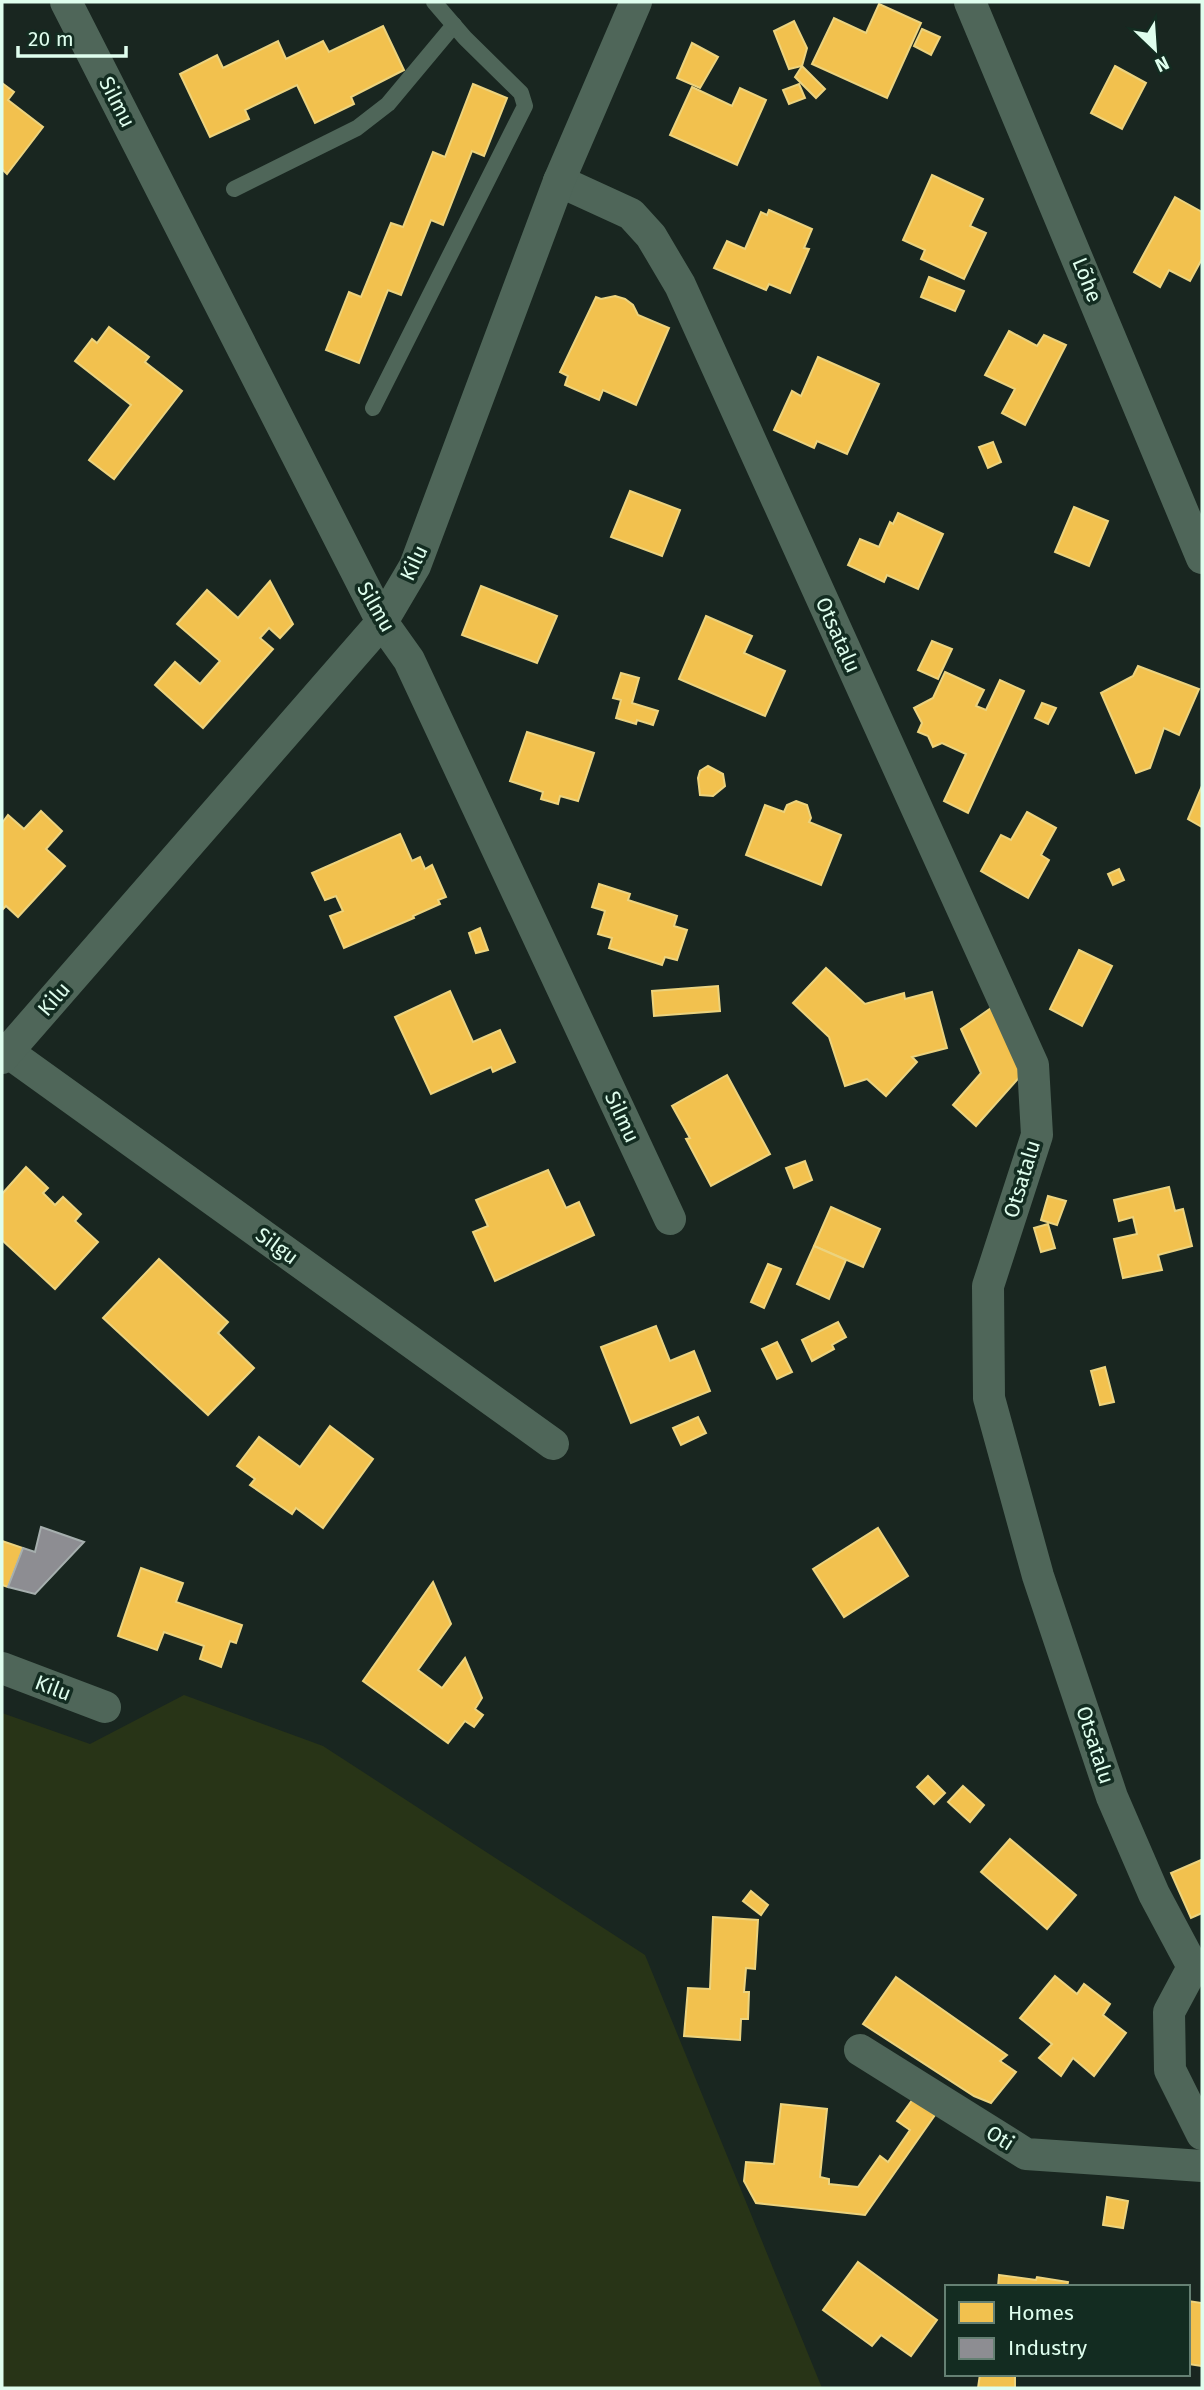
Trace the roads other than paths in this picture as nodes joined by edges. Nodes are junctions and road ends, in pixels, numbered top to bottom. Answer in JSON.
{"nodes":[{"id":1,"x":66,"y":2,"type":"edge"},
{"id":2,"x":434,"y":2,"type":"edge"},
{"id":3,"x":636,"y":2,"type":"edge"},
{"id":4,"x":970,"y":2,"type":"edge"},
{"id":5,"x":454,"y":25,"type":"junction"},
{"id":6,"x":559,"y":181,"type":"junction"},
{"id":7,"x":234,"y":189,"type":"dead end"},
{"id":8,"x":373,"y":408,"type":"dead end"},
{"id":9,"x":1202,"y":558,"type":"edge"},
{"id":10,"x":382,"y":622,"type":"junction"},
{"id":11,"x":4,"y":1053,"type":"edge"},
{"id":12,"x":670,"y":1219,"type":"dead end"},
{"id":13,"x":553,"y":1444,"type":"dead end"},
{"id":14,"x":2,"y":1668,"type":"edge"},
{"id":15,"x":105,"y":1707,"type":"dead end"},
{"id":16,"x":1198,"y":1963,"type":"edge"},
{"id":17,"x":860,"y":2050,"type":"dead end"},
{"id":18,"x":1202,"y":2134,"type":"edge"},
{"id":19,"x":1202,"y":2166,"type":"edge"}],
"edges":[{"from":1,"to":10,"type":"street","name":"Silmu"},
{"from":2,"to":5,"type":"lane"},
{"from":3,"to":6,"type":"street","name":"Kilu"},
{"from":4,"to":9,"type":"street","name":"Lõhe"},
{"from":5,"to":7,"type":"lane"},
{"from":5,"to":8,"type":"lane"},
{"from":6,"to":10,"type":"street","name":"Kilu"},
{"from":6,"to":16,"type":"street","name":"Otsatalu"},
{"from":10,"to":11,"type":"street","name":"Kilu"},
{"from":10,"to":12,"type":"street","name":"Silmu"},
{"from":11,"to":13,"type":"street","name":"Silgu"},
{"from":14,"to":15,"type":"street","name":"Kilu"},
{"from":16,"to":18,"type":"street","name":"Otsatalu"},
{"from":17,"to":19,"type":"street","name":"Oti"}]}
